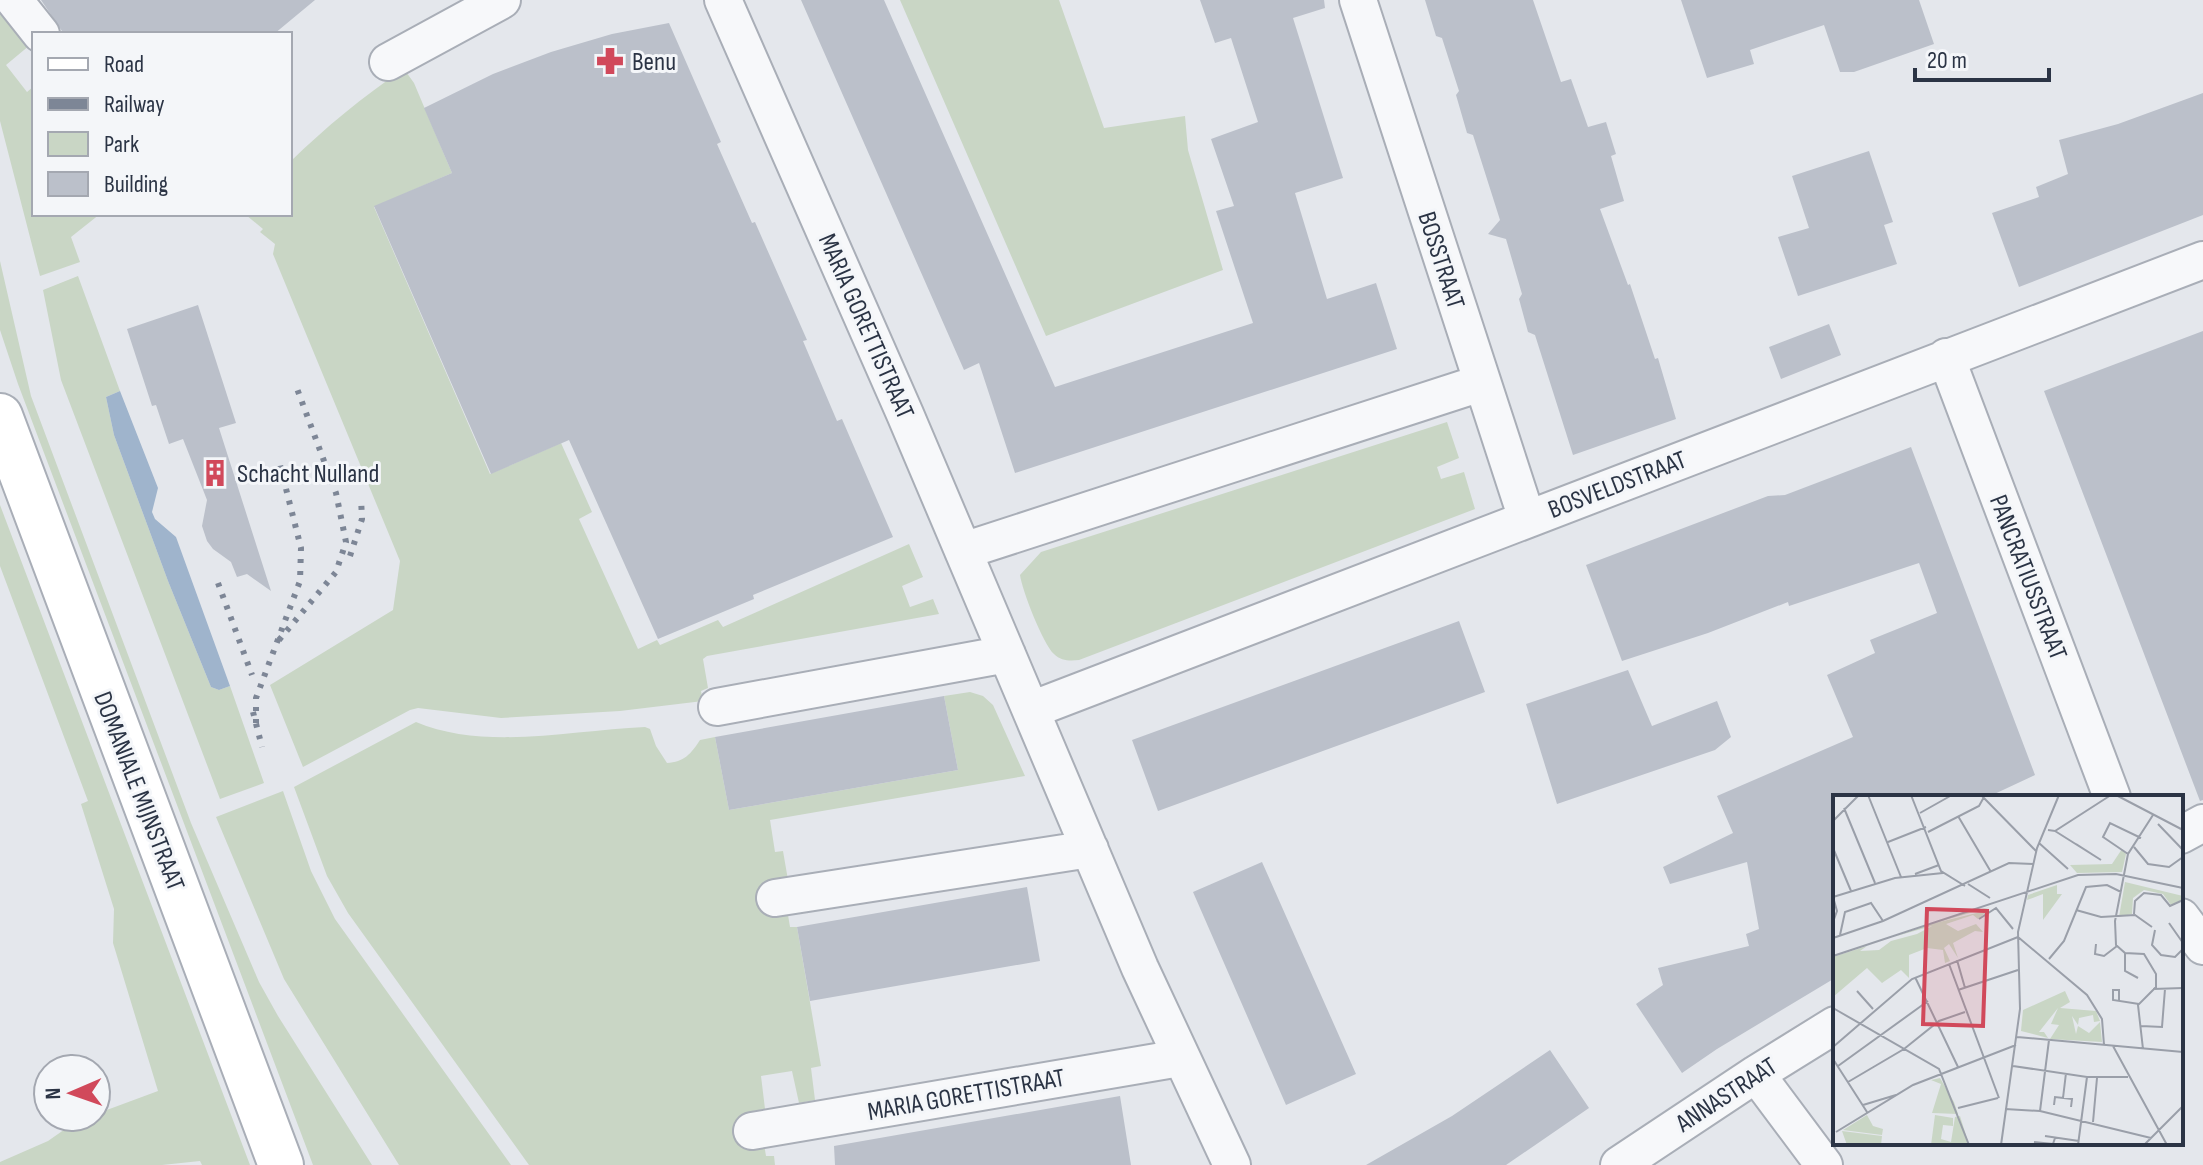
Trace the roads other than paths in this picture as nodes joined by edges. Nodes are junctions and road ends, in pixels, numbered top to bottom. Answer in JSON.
{"nodes":[{"id":1,"x":14,"y":0,"type":"edge"},
{"id":2,"x":502,"y":0,"type":"edge"},
{"id":3,"x":723,"y":0,"type":"edge"},
{"id":4,"x":1358,"y":0,"type":"edge"},
{"id":5,"x":39,"y":32,"type":"edge"},
{"id":6,"x":388,"y":62,"type":"dead end"},
{"id":7,"x":2203,"y":260,"type":"edge"},
{"id":8,"x":1946,"y":357,"type":"junction"},
{"id":9,"x":1481,"y":383,"type":"junction"},
{"id":10,"x":0,"y":416,"type":"edge"},
{"id":11,"x":1527,"y":519,"type":"junction"},
{"id":12,"x":963,"y":551,"type":"junction"},
{"id":13,"x":1007,"y":654,"type":"junction"},
{"id":14,"x":717,"y":707,"type":"dead end"},
{"id":15,"x":1031,"y":710,"type":"junction"},
{"id":16,"x":2111,"y":795,"type":"edge"},
{"id":17,"x":2203,"y":823,"type":"edge"},
{"id":18,"x":2183,"y":834,"type":"edge"},
{"id":19,"x":1090,"y":849,"type":"junction"},
{"id":20,"x":775,"y":898,"type":"dead end"},
{"id":21,"x":2183,"y":920,"type":"edge"},
{"id":22,"x":2203,"y":946,"type":"edge"},
{"id":23,"x":1833,"y":1026,"type":"edge"},
{"id":24,"x":1180,"y":1058,"type":"junction"},
{"id":25,"x":1756,"y":1074,"type":"junction"},
{"id":26,"x":752,"y":1131,"type":"dead end"},
{"id":27,"x":281,"y":1165,"type":"edge"},
{"id":28,"x":1232,"y":1165,"type":"edge"},
{"id":29,"x":1619,"y":1165,"type":"edge"},
{"id":30,"x":1824,"y":1165,"type":"edge"}],
"edges":[{"from":1,"to":5,"type":"street"},
{"from":2,"to":6,"type":"street"},
{"from":3,"to":12,"type":"street","name":"MARIA GORETTISTRAAT"},
{"from":4,"to":9,"type":"street","name":"BOSSTRAAT"},
{"from":7,"to":8,"type":"street","name":"BOSVELDSTRAAT"},
{"from":8,"to":11,"type":"street","name":"BOSVELDSTRAAT"},
{"from":8,"to":16,"type":"street","name":"PANCRATIUSSTRAAT"},
{"from":9,"to":11,"type":"street","name":"BOSSTRAAT"},
{"from":9,"to":12,"type":"street"},
{"from":10,"to":27,"type":"main road","name":"DOMANIALE MIJNSTRAAT"},
{"from":11,"to":15,"type":"street","name":"BOSVELDSTRAAT"},
{"from":12,"to":13,"type":"street","name":"MARIA GORETTISTRAAT"},
{"from":13,"to":14,"type":"street"},
{"from":13,"to":15,"type":"street","name":"MARIA GORETTISTRAAT"},
{"from":15,"to":19,"type":"street","name":"MARIA GORETTISTRAAT"},
{"from":17,"to":18,"type":"street"},
{"from":19,"to":20,"type":"street"},
{"from":19,"to":24,"type":"street","name":"MARIA GORETTISTRAAT"},
{"from":21,"to":22,"type":"street"},
{"from":23,"to":25,"type":"street","name":"ANNASTRAAT"},
{"from":24,"to":26,"type":"street","name":"MARIA GORETTISTRAAT"},
{"from":24,"to":28,"type":"street","name":"MARIA GORETTISTRAAT"},
{"from":25,"to":29,"type":"street","name":"ANNASTRAAT"},
{"from":25,"to":30,"type":"street"}]}
